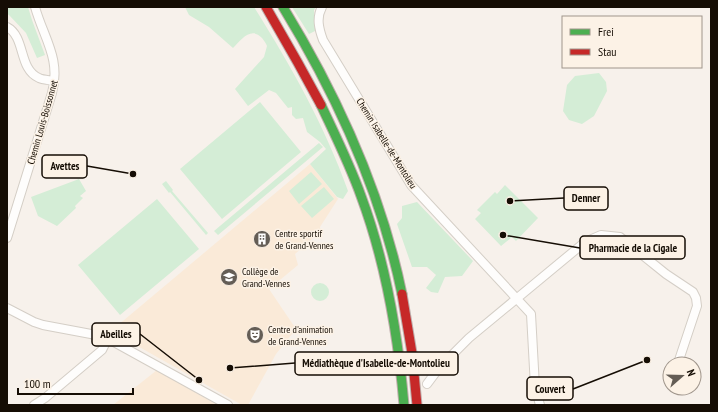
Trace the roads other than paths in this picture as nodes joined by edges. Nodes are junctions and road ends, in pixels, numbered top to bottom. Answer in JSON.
{"nodes":[{"id":1,"x":35,"y":7,"type":"edge"},
{"id":2,"x":266,"y":7,"type":"edge"},
{"id":3,"x":283,"y":7,"type":"edge"},
{"id":4,"x":322,"y":7,"type":"edge"},
{"id":5,"x":7,"y":27,"type":"edge"},
{"id":6,"x":54,"y":81,"type":"junction"},
{"id":7,"x":362,"y":207,"type":"junction"},
{"id":8,"x":7,"y":238,"type":"edge"},
{"id":9,"x":517,"y":298,"type":"junction"},
{"id":10,"x":7,"y":308,"type":"edge"},
{"id":11,"x":107,"y":339,"type":"junction"},
{"id":12,"x":680,"y":356,"type":"edge"},
{"id":13,"x":393,"y":382,"type":"dead end"},
{"id":14,"x":427,"y":384,"type":"dead end"},
{"id":15,"x":34,"y":405,"type":"edge"},
{"id":16,"x":228,"y":405,"type":"edge"},
{"id":17,"x":404,"y":405,"type":"edge"},
{"id":18,"x":417,"y":405,"type":"edge"},
{"id":19,"x":540,"y":405,"type":"edge"}],
"edges":[{"from":1,"to":6,"type":"street","name":"Chemin Louis-Boissonnet"},
{"from":2,"to":7,"type":"highway"},
{"from":3,"to":18,"type":"highway"},
{"from":4,"to":9,"type":"street","name":"Chemin Isabelle-de-Montolieu"},
{"from":5,"to":6,"type":"street"},
{"from":6,"to":8,"type":"street","name":"Chemin Louis-Boissonnet"},
{"from":7,"to":13,"type":"highway"},
{"from":7,"to":17,"type":"highway"},
{"from":9,"to":12,"type":"street"},
{"from":9,"to":14,"type":"street"},
{"from":9,"to":19,"type":"street","name":"Chemin Isabelle-de-Montolieu"},
{"from":10,"to":11,"type":"street"},
{"from":11,"to":15,"type":"street"},
{"from":11,"to":16,"type":"street"}]}
